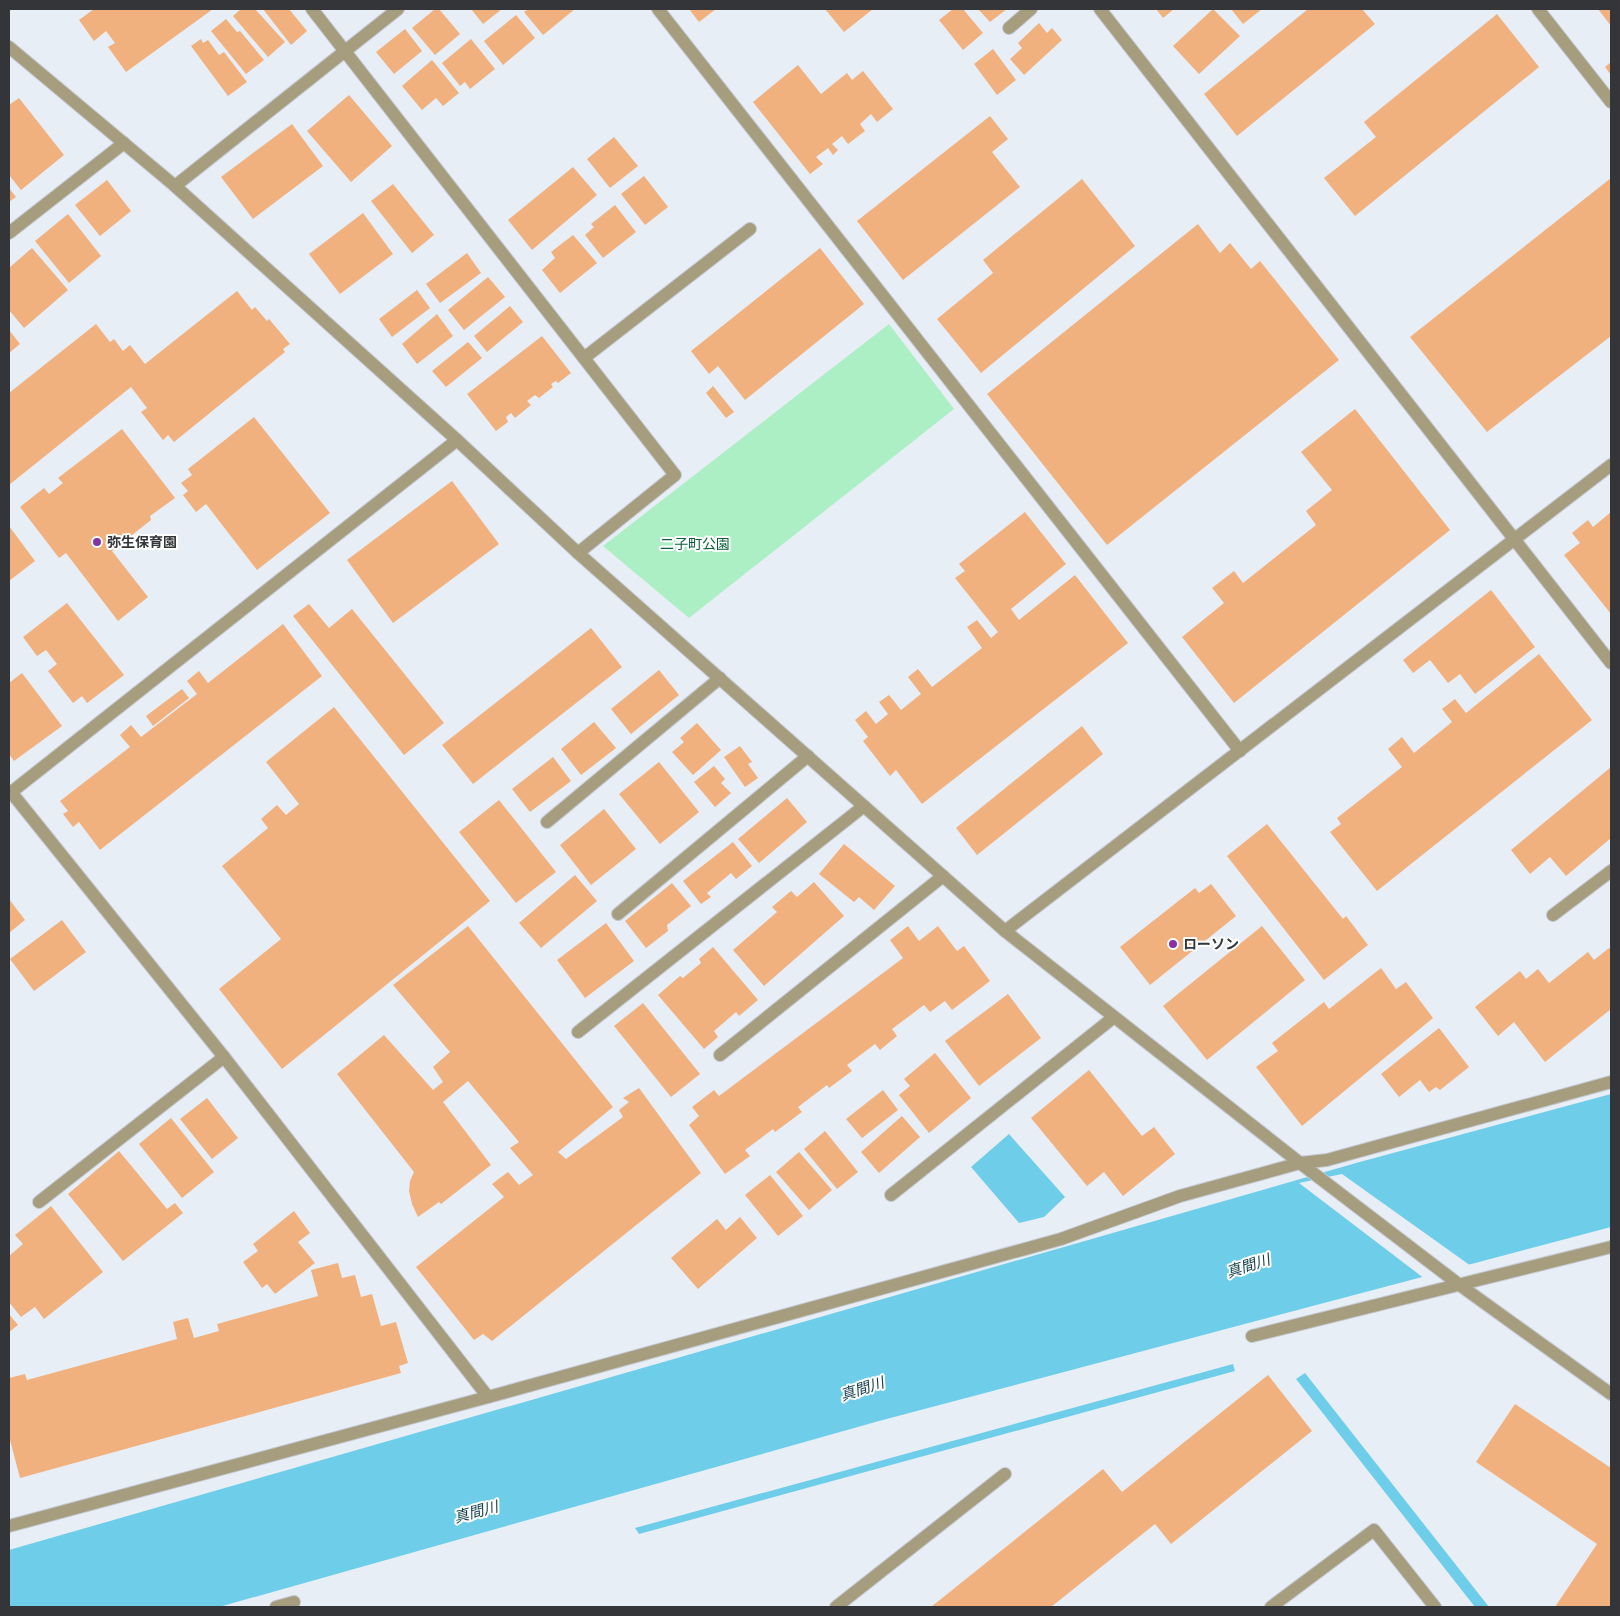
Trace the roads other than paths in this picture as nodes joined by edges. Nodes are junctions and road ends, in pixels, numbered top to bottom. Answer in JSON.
{"nodes":[{"id":1,"x":312,"y":9,"type":"edge"},
{"id":2,"x":398,"y":9,"type":"edge"},
{"id":3,"x":658,"y":9,"type":"edge"},
{"id":4,"x":1031,"y":9,"type":"edge"},
{"id":5,"x":1100,"y":9,"type":"edge"},
{"id":6,"x":1538,"y":9,"type":"edge"},
{"id":7,"x":1009,"y":28,"type":"dead end"},
{"id":8,"x":9,"y":47,"type":"edge"},
{"id":9,"x":344,"y":50,"type":"junction"},
{"id":10,"x":1611,"y":102,"type":"edge"},
{"id":11,"x":124,"y":143,"type":"junction"},
{"id":12,"x":175,"y":186,"type":"junction"},
{"id":13,"x":750,"y":229,"type":"dead end"},
{"id":14,"x":9,"y":233,"type":"edge"},
{"id":15,"x":584,"y":358,"type":"junction"},
{"id":16,"x":457,"y":440,"type":"junction"},
{"id":17,"x":1611,"y":465,"type":"edge"},
{"id":18,"x":1514,"y":541,"type":"junction"},
{"id":19,"x":578,"y":553,"type":"junction"},
{"id":20,"x":1611,"y":664,"type":"edge"},
{"id":21,"x":720,"y":678,"type":"junction"},
{"id":22,"x":1240,"y":751,"type":"junction"},
{"id":23,"x":808,"y":756,"type":"junction"},
{"id":24,"x":9,"y":792,"type":"edge"},
{"id":25,"x":864,"y":806,"type":"junction"},
{"id":26,"x":548,"y":822,"type":"dead end"},
{"id":27,"x":1611,"y":871,"type":"edge"},
{"id":28,"x":943,"y":876,"type":"junction"},
{"id":29,"x":618,"y":914,"type":"dead end"},
{"id":30,"x":1553,"y":915,"type":"dead end"},
{"id":31,"x":1005,"y":931,"type":"junction"},
{"id":32,"x":1114,"y":1017,"type":"junction"},
{"id":33,"x":578,"y":1032,"type":"dead end"},
{"id":34,"x":720,"y":1055,"type":"dead end"},
{"id":35,"x":224,"y":1057,"type":"junction"},
{"id":36,"x":1611,"y":1082,"type":"edge"},
{"id":37,"x":1300,"y":1163,"type":"junction"},
{"id":38,"x":891,"y":1195,"type":"dead end"},
{"id":39,"x":39,"y":1202,"type":"dead end"},
{"id":40,"x":1611,"y":1247,"type":"edge"},
{"id":41,"x":1461,"y":1286,"type":"junction"},
{"id":42,"x":1252,"y":1336,"type":"dead end"},
{"id":43,"x":1611,"y":1394,"type":"edge"},
{"id":44,"x":488,"y":1397,"type":"junction"},
{"id":45,"x":1004,"y":1474,"type":"dead end"},
{"id":46,"x":9,"y":1526,"type":"edge"},
{"id":47,"x":294,"y":1602,"type":"dead end"},
{"id":48,"x":276,"y":1607,"type":"edge"},
{"id":49,"x":836,"y":1607,"type":"edge"},
{"id":50,"x":1271,"y":1607,"type":"edge"},
{"id":51,"x":1435,"y":1607,"type":"edge"}],
"edges":[{"from":1,"to":9,"type":"street"},
{"from":2,"to":9,"type":"street"},
{"from":3,"to":22,"type":"street"},
{"from":4,"to":7,"type":"street"},
{"from":5,"to":18,"type":"street"},
{"from":6,"to":10,"type":"street"},
{"from":8,"to":11,"type":"street"},
{"from":9,"to":12,"type":"street"},
{"from":9,"to":15,"type":"street"},
{"from":11,"to":12,"type":"street"},
{"from":11,"to":14,"type":"street"},
{"from":12,"to":16,"type":"street"},
{"from":13,"to":15,"type":"street"},
{"from":15,"to":19,"type":"street"},
{"from":16,"to":19,"type":"street"},
{"from":16,"to":24,"type":"street"},
{"from":17,"to":18,"type":"street"},
{"from":18,"to":20,"type":"street"},
{"from":18,"to":22,"type":"street"},
{"from":19,"to":21,"type":"street"},
{"from":21,"to":23,"type":"street"},
{"from":21,"to":26,"type":"street"},
{"from":22,"to":31,"type":"street"},
{"from":23,"to":25,"type":"street"},
{"from":23,"to":29,"type":"street"},
{"from":24,"to":35,"type":"street"},
{"from":25,"to":28,"type":"street"},
{"from":25,"to":33,"type":"street"},
{"from":27,"to":30,"type":"street"},
{"from":28,"to":31,"type":"street"},
{"from":28,"to":34,"type":"street"},
{"from":31,"to":32,"type":"street"},
{"from":32,"to":37,"type":"street"},
{"from":32,"to":38,"type":"street"},
{"from":35,"to":39,"type":"street"},
{"from":35,"to":44,"type":"street"},
{"from":36,"to":37,"type":"street"},
{"from":37,"to":41,"type":"street"},
{"from":37,"to":44,"type":"street"},
{"from":40,"to":41,"type":"street"},
{"from":41,"to":42,"type":"street"},
{"from":41,"to":43,"type":"street"},
{"from":44,"to":46,"type":"street"},
{"from":45,"to":49,"type":"street"},
{"from":47,"to":48,"type":"street"},
{"from":50,"to":51,"type":"street"}]}
